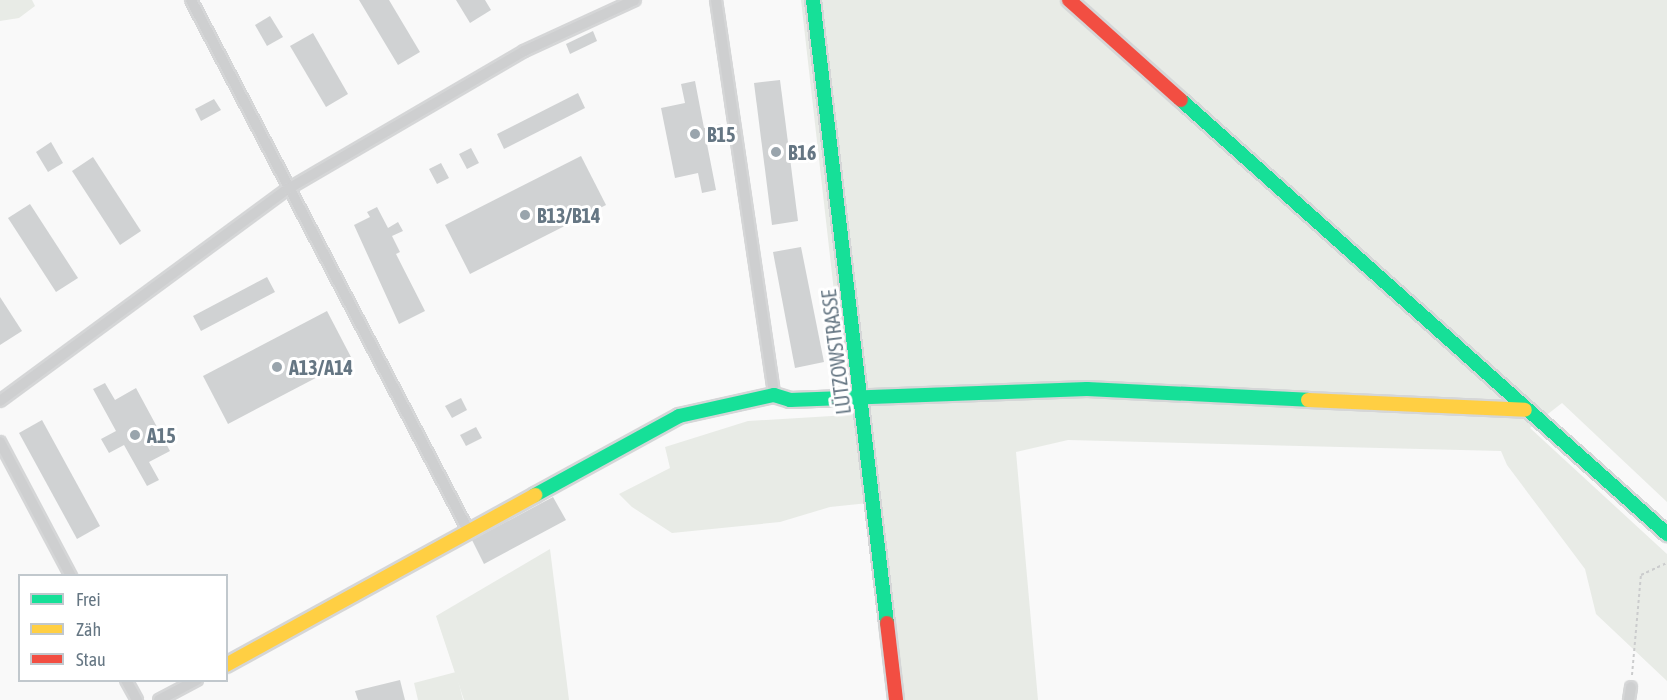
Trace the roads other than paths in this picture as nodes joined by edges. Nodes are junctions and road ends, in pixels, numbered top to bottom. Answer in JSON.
{"nodes":[{"id":1,"x":191,"y":0,"type":"edge"},
{"id":2,"x":635,"y":0,"type":"edge"},
{"id":3,"x":716,"y":0,"type":"edge"},
{"id":4,"x":813,"y":0,"type":"edge"},
{"id":5,"x":1069,"y":0,"type":"edge"},
{"id":6,"x":288,"y":189,"type":"junction"},
{"id":7,"x":774,"y":395,"type":"junction"},
{"id":8,"x":861,"y":396,"type":"junction"},
{"id":9,"x":0,"y":401,"type":"edge"},
{"id":10,"x":1525,"y":410,"type":"junction"},
{"id":11,"x":0,"y":442,"type":"edge"},
{"id":12,"x":469,"y":532,"type":"junction"},
{"id":13,"x":1667,"y":534,"type":"edge"},
{"id":14,"x":70,"y":574,"type":"edge"},
{"id":15,"x":228,"y":664,"type":"edge"},
{"id":16,"x":127,"y":682,"type":"edge"},
{"id":17,"x":195,"y":682,"type":"edge"},
{"id":18,"x":1631,"y":687,"type":"road end"},
{"id":19,"x":136,"y":700,"type":"edge"},
{"id":20,"x":159,"y":700,"type":"edge"},
{"id":21,"x":896,"y":700,"type":"edge"},
{"id":22,"x":1629,"y":700,"type":"edge"}],
"edges":[{"from":1,"to":6,"type":"street"},
{"from":2,"to":6,"type":"street"},
{"from":3,"to":7,"type":"street"},
{"from":4,"to":8,"type":"street","name":"LÜTZOWSTRASSE"},
{"from":5,"to":10,"type":"street"},
{"from":6,"to":9,"type":"street"},
{"from":6,"to":12,"type":"street"},
{"from":7,"to":8,"type":"street"},
{"from":7,"to":12,"type":"street"},
{"from":8,"to":10,"type":"street"},
{"from":8,"to":21,"type":"street","name":"LÜTZOWSTRASSE"},
{"from":10,"to":13,"type":"street"},
{"from":11,"to":14,"type":"street"},
{"from":12,"to":15,"type":"street"},
{"from":16,"to":19,"type":"street"},
{"from":17,"to":20,"type":"street"},
{"from":18,"to":22,"type":"street"}]}
